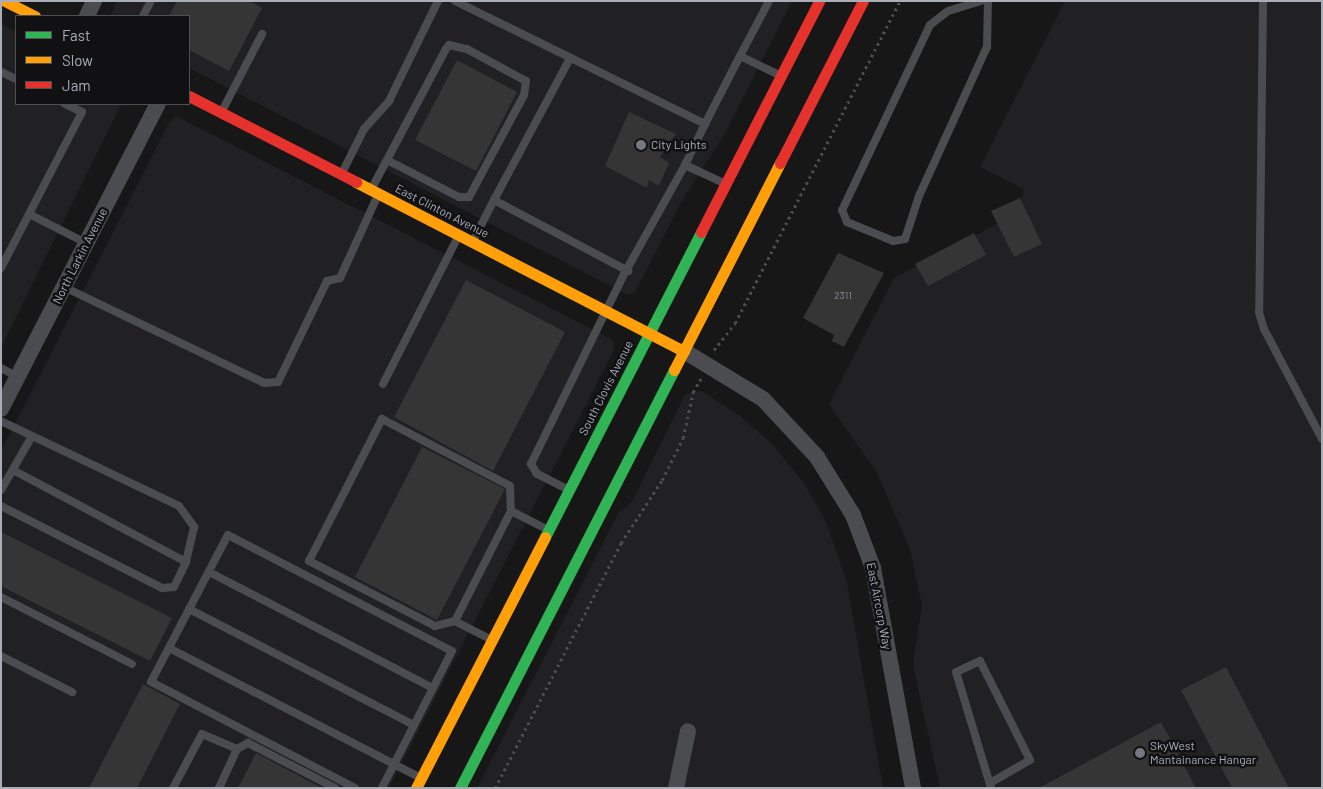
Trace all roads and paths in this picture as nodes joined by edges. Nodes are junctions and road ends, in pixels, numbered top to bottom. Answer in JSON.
{"nodes":[{"id":1,"x":5,"y":1,"type":"edge"},
{"id":2,"x":94,"y":1,"type":"edge"},
{"id":3,"x":151,"y":1,"type":"edge"},
{"id":4,"x":438,"y":1,"type":"edge"},
{"id":5,"x":455,"y":1,"type":"edge"},
{"id":6,"x":769,"y":1,"type":"edge"},
{"id":7,"x":863,"y":1,"type":"edge"},
{"id":8,"x":900,"y":1,"type":"edge"},
{"id":9,"x":981,"y":1,"type":"edge"},
{"id":10,"x":988,"y":1,"type":"edge"},
{"id":11,"x":1263,"y":1,"type":"edge"},
{"id":12,"x":815,"y":3,"type":"edge"},
{"id":13,"x":33,"y":15,"type":"edge"},
{"id":14,"x":87,"y":15,"type":"edge"},
{"id":15,"x":144,"y":15,"type":"edge"},
{"id":16,"x":262,"y":34,"type":"dead end"},
{"id":17,"x":740,"y":56,"type":"junction"},
{"id":18,"x":570,"y":58,"type":"junction"},
{"id":19,"x":1,"y":72,"type":"edge"},
{"id":20,"x":781,"y":76,"type":"junction"},
{"id":21,"x":15,"y":79,"type":"edge"},
{"id":22,"x":190,"y":96,"type":"edge"},
{"id":23,"x":67,"y":105,"type":"edge"},
{"id":24,"x":157,"y":105,"type":"edge"},
{"id":25,"x":221,"y":112,"type":"junction"},
{"id":26,"x":705,"y":124,"type":"junction"},
{"id":27,"x":387,"y":160,"type":"junction"},
{"id":28,"x":685,"y":165,"type":"junction"},
{"id":29,"x":341,"y":174,"type":"junction"},
{"id":30,"x":726,"y":184,"type":"junction"},
{"id":31,"x":375,"y":192,"type":"junction"},
{"id":32,"x":494,"y":200,"type":"junction"},
{"id":33,"x":29,"y":214,"type":"junction"},
{"id":34,"x":459,"y":235,"type":"junction"},
{"id":35,"x":472,"y":242,"type":"junction"},
{"id":36,"x":86,"y":244,"type":"junction"},
{"id":37,"x":1,"y":268,"type":"edge"},
{"id":38,"x":628,"y":271,"type":"junction"},
{"id":39,"x":64,"y":287,"type":"junction"},
{"id":40,"x":605,"y":311,"type":"junction"},
{"id":41,"x":649,"y":333,"type":"junction"},
{"id":42,"x":684,"y":351,"type":"junction"},
{"id":43,"x":707,"y":365,"type":"junction"},
{"id":44,"x":1,"y":368,"type":"edge"},
{"id":45,"x":18,"y":376,"type":"junction"},
{"id":46,"x":383,"y":384,"type":"dead end"},
{"id":47,"x":1,"y":409,"type":"edge"},
{"id":48,"x":1,"y":421,"type":"edge"},
{"id":49,"x":32,"y":436,"type":"junction"},
{"id":50,"x":1322,"y":439,"type":"edge"},
{"id":51,"x":14,"y":470,"type":"junction"},
{"id":52,"x":1,"y":490,"type":"edge"},
{"id":53,"x":569,"y":490,"type":"junction"},
{"id":54,"x":1,"y":506,"type":"edge"},
{"id":55,"x":512,"y":511,"type":"junction"},
{"id":56,"x":548,"y":530,"type":"junction"},
{"id":57,"x":186,"y":562,"type":"junction"},
{"id":58,"x":209,"y":572,"type":"junction"},
{"id":59,"x":1,"y":597,"type":"edge"},
{"id":60,"x":189,"y":609,"type":"junction"},
{"id":61,"x":454,"y":621,"type":"junction"},
{"id":62,"x":492,"y":640,"type":"junction"},
{"id":63,"x":169,"y":648,"type":"junction"},
{"id":64,"x":1,"y":656,"type":"edge"},
{"id":65,"x":132,"y":664,"type":"dead end"},
{"id":66,"x":433,"y":688,"type":"junction"},
{"id":67,"x":72,"y":692,"type":"dead end"},
{"id":68,"x":414,"y":725,"type":"junction"},
{"id":69,"x":688,"y":731,"type":"dead end"},
{"id":70,"x":237,"y":749,"type":"junction"},
{"id":71,"x":394,"y":764,"type":"junction"},
{"id":72,"x":419,"y":783,"type":"edge"},
{"id":73,"x":990,"y":786,"type":"edge"},
{"id":74,"x":172,"y":788,"type":"edge"},
{"id":75,"x":219,"y":788,"type":"edge"},
{"id":76,"x":335,"y":788,"type":"edge"},
{"id":77,"x":355,"y":788,"type":"edge"},
{"id":78,"x":382,"y":788,"type":"edge"},
{"id":79,"x":460,"y":788,"type":"edge"},
{"id":80,"x":495,"y":788,"type":"edge"},
{"id":81,"x":676,"y":788,"type":"edge"},
{"id":82,"x":913,"y":788,"type":"edge"}],
"edges":[{"from":1,"to":13,"type":"main road"},
{"from":2,"to":14,"type":"street"},
{"from":3,"to":15,"type":"lane"},
{"from":4,"to":29,"type":"lane"},
{"from":5,"to":18,"type":"lane"},
{"from":6,"to":17,"type":"lane"},
{"from":7,"to":42,"type":"main road"},
{"from":8,"to":43,"type":"path"},
{"from":9,"to":10,"type":"lane"},
{"from":11,"to":50,"type":"lane"},
{"from":12,"to":20,"type":"main road","name":"South Clovis Avenue"},
{"from":16,"to":25,"type":"lane"},
{"from":17,"to":20,"type":"lane"},
{"from":17,"to":26,"type":"lane"},
{"from":18,"to":26,"type":"lane"},
{"from":18,"to":32,"type":"lane"},
{"from":19,"to":21,"type":"lane"},
{"from":20,"to":30,"type":"main road","name":"South Clovis Avenue"},
{"from":22,"to":25,"type":"main road","name":"East Clinton Avenue"},
{"from":23,"to":33,"type":"lane"},
{"from":24,"to":36,"type":"street","name":"North Larkin Avenue"},
{"from":25,"to":29,"type":"main road","name":"East Clinton Avenue"},
{"from":26,"to":28,"type":"lane"},
{"from":27,"to":27,"type":"lane"},
{"from":27,"to":31,"type":"lane"},
{"from":28,"to":30,"type":"lane"},
{"from":28,"to":38,"type":"lane"},
{"from":29,"to":31,"type":"main road","name":"East Clinton Avenue"},
{"from":30,"to":41,"type":"main road","name":"South Clovis Avenue"},
{"from":31,"to":34,"type":"main road","name":"East Clinton Avenue"},
{"from":31,"to":39,"type":"lane"},
{"from":32,"to":35,"type":"lane"},
{"from":32,"to":38,"type":"lane"},
{"from":33,"to":36,"type":"lane"},
{"from":33,"to":37,"type":"lane"},
{"from":34,"to":35,"type":"main road","name":"East Clinton Avenue"},
{"from":34,"to":46,"type":"lane"},
{"from":35,"to":40,"type":"main road","name":"East Clinton Avenue"},
{"from":36,"to":39,"type":"street","name":"North Larkin Avenue"},
{"from":38,"to":40,"type":"lane"},
{"from":39,"to":45,"type":"street","name":"North Larkin Avenue"},
{"from":40,"to":41,"type":"main road","name":"East Clinton Avenue"},
{"from":40,"to":53,"type":"lane"},
{"from":41,"to":42,"type":"main road","name":"East Clinton Avenue"},
{"from":41,"to":53,"type":"main road","name":"South Clovis Avenue"},
{"from":42,"to":43,"type":"street","name":"East Aircorp Way"},
{"from":42,"to":79,"type":"main road"},
{"from":43,"to":80,"type":"path"},
{"from":43,"to":82,"type":"street","name":"East Aircorp Way"},
{"from":44,"to":45,"type":"lane"},
{"from":45,"to":47,"type":"street","name":"North Larkin Avenue"},
{"from":48,"to":49,"type":"lane"},
{"from":49,"to":51,"type":"lane"},
{"from":49,"to":57,"type":"lane"},
{"from":51,"to":52,"type":"lane"},
{"from":51,"to":57,"type":"lane"},
{"from":53,"to":56,"type":"main road","name":"South Clovis Avenue"},
{"from":54,"to":57,"type":"lane"},
{"from":55,"to":56,"type":"lane"},
{"from":55,"to":61,"type":"lane"},
{"from":55,"to":61,"type":"lane"},
{"from":56,"to":62,"type":"main road","name":"South Clovis Avenue"},
{"from":58,"to":60,"type":"lane"},
{"from":58,"to":66,"type":"lane"},
{"from":58,"to":66,"type":"lane"},
{"from":59,"to":65,"type":"lane"},
{"from":60,"to":63,"type":"lane"},
{"from":60,"to":68,"type":"lane"},
{"from":61,"to":62,"type":"lane"},
{"from":62,"to":72,"type":"main road","name":"South Clovis Avenue"},
{"from":63,"to":71,"type":"lane"},
{"from":63,"to":77,"type":"lane"},
{"from":64,"to":67,"type":"lane"},
{"from":66,"to":68,"type":"lane"},
{"from":68,"to":71,"type":"lane"},
{"from":69,"to":81,"type":"street"},
{"from":70,"to":74,"type":"lane"},
{"from":70,"to":75,"type":"lane"},
{"from":70,"to":76,"type":"lane"},
{"from":71,"to":72,"type":"lane"},
{"from":71,"to":78,"type":"lane"},
{"from":73,"to":73,"type":"lane"}]}
